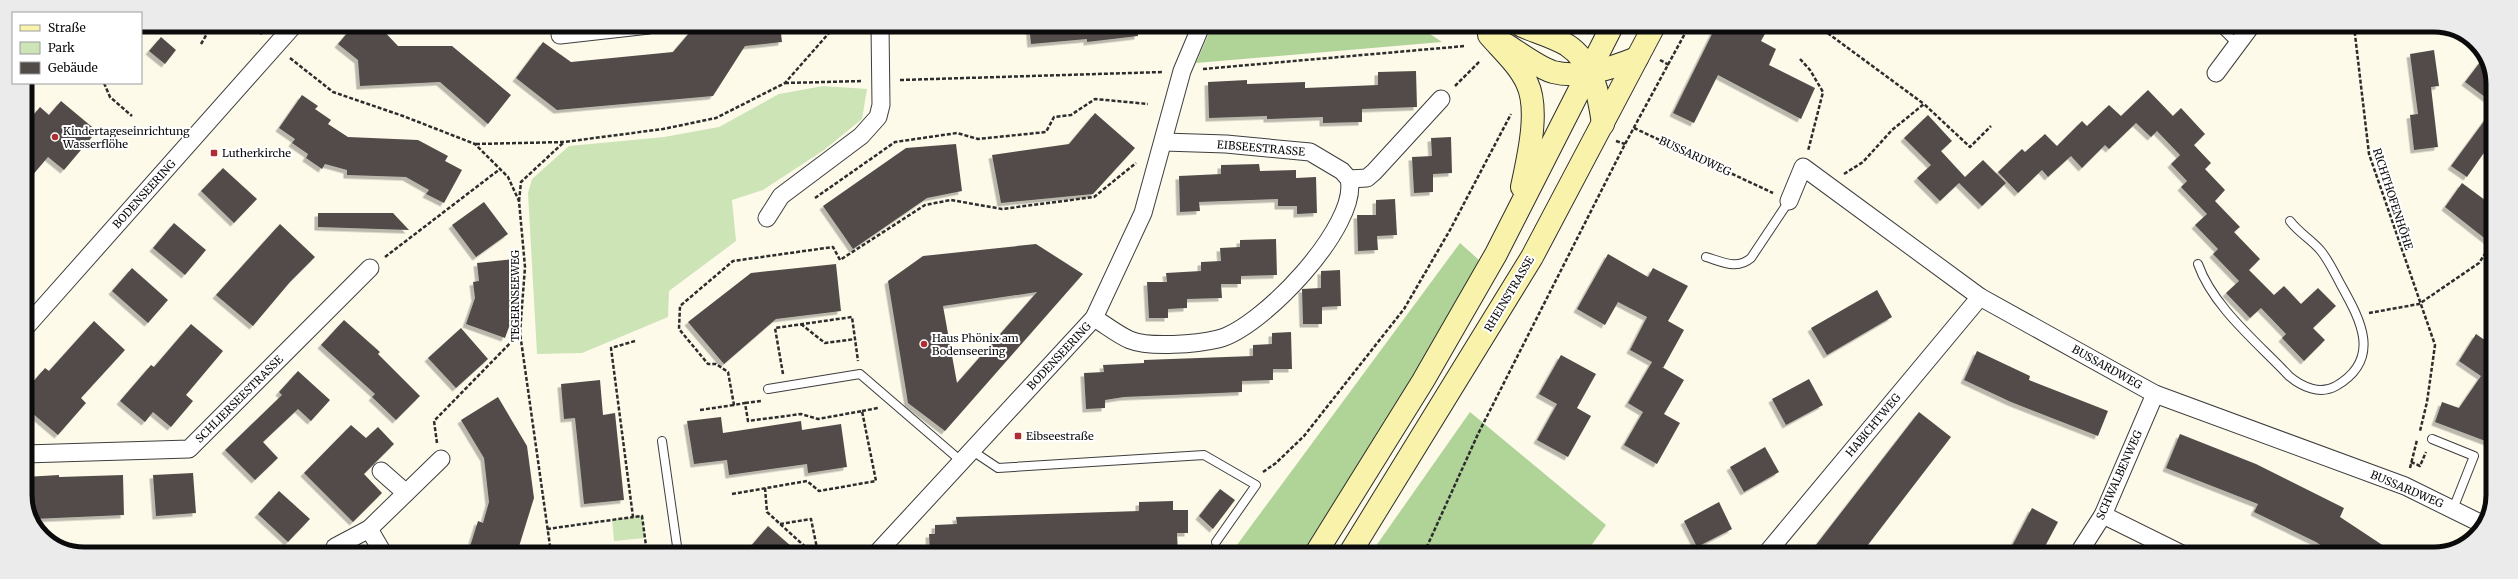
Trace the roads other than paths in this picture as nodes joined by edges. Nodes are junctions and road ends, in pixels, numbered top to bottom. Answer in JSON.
{"nodes":[{"id":1,"x":289,"y":32,"type":"edge"},
{"id":2,"x":587,"y":32,"type":"edge"},
{"id":3,"x":880,"y":32,"type":"edge"},
{"id":4,"x":1198,"y":32,"type":"edge"},
{"id":5,"x":1485,"y":32,"type":"edge"},
{"id":6,"x":1486,"y":32,"type":"edge"},
{"id":7,"x":1537,"y":32,"type":"edge"},
{"id":8,"x":1609,"y":32,"type":"edge"},
{"id":9,"x":1651,"y":32,"type":"edge"},
{"id":10,"x":2226,"y":32,"type":"edge"},
{"id":11,"x":2246,"y":32,"type":"edge"},
{"id":12,"x":560,"y":35,"type":"dead end"},
{"id":13,"x":2237,"y":44,"type":"junction"},
{"id":14,"x":1637,"y":58,"type":"junction"},
{"id":15,"x":1589,"y":71,"type":"junction"},
{"id":16,"x":2216,"y":73,"type":"dead end"},
{"id":17,"x":1441,"y":99,"type":"road end"},
{"id":18,"x":1603,"y":124,"type":"junction"},
{"id":19,"x":1164,"y":142,"type":"junction"},
{"id":20,"x":1350,"y":179,"type":"junction"},
{"id":21,"x":1789,"y":201,"type":"joint"},
{"id":22,"x":1517,"y":212,"type":"junction"},
{"id":23,"x":767,"y":218,"type":"dead end"},
{"id":24,"x":2290,"y":221,"type":"dead end"},
{"id":25,"x":1706,"y":257,"type":"dead end"},
{"id":26,"x":2198,"y":264,"type":"dead end"},
{"id":27,"x":370,"y":268,"type":"road end"},
{"id":28,"x":1980,"y":297,"type":"junction"},
{"id":29,"x":1094,"y":318,"type":"junction"},
{"id":30,"x":32,"y":320,"type":"edge"},
{"id":31,"x":768,"y":389,"type":"dead end"},
{"id":32,"x":2156,"y":394,"type":"junction"},
{"id":33,"x":2432,"y":440,"type":"dead end"},
{"id":34,"x":662,"y":441,"type":"dead end"},
{"id":35,"x":32,"y":454,"type":"edge"},
{"id":36,"x":966,"y":455,"type":"junction"},
{"id":37,"x":441,"y":459,"type":"road end"},
{"id":38,"x":381,"y":471,"type":"dead end"},
{"id":39,"x":406,"y":493,"type":"junction"},
{"id":40,"x":2453,"y":509,"type":"junction"},
{"id":41,"x":2103,"y":515,"type":"junction"},
{"id":42,"x":2478,"y":522,"type":"edge"},
{"id":43,"x":369,"y":529,"type":"junction"},
{"id":44,"x":1216,"y":542,"type":"dead end"},
{"id":45,"x":335,"y":546,"type":"dead end"},
{"id":46,"x":380,"y":547,"type":"edge"},
{"id":47,"x":677,"y":547,"type":"edge"},
{"id":48,"x":882,"y":547,"type":"edge"},
{"id":49,"x":1320,"y":547,"type":"edge"},
{"id":50,"x":1354,"y":547,"type":"edge"},
{"id":51,"x":1772,"y":547,"type":"edge"},
{"id":52,"x":2082,"y":547,"type":"edge"},
{"id":53,"x":2168,"y":547,"type":"edge"}],
"edges":[{"from":1,"to":30,"type":"street","name":"BODENSEERING"},
{"from":2,"to":12,"type":"street"},
{"from":3,"to":23,"type":"street"},
{"from":4,"to":19,"type":"street","name":"BODENSEERING"},
{"from":5,"to":22,"type":"street"},
{"from":6,"to":15,"type":"street"},
{"from":7,"to":15,"type":"street"},
{"from":8,"to":15,"type":"street"},
{"from":9,"to":14,"type":"street","name":"RHEINSTRASSE"},
{"from":10,"to":13,"type":"lane"},
{"from":11,"to":13,"type":"street"},
{"from":13,"to":16,"type":"street"},
{"from":14,"to":15,"type":"street"},
{"from":14,"to":18,"type":"street","name":"RHEINSTRASSE"},
{"from":15,"to":18,"type":"street"},
{"from":15,"to":22,"type":"street"},
{"from":17,"to":20,"type":"street"},
{"from":18,"to":50,"type":"street","name":"RHEINSTRASSE"},
{"from":19,"to":20,"type":"street","name":"EIBSEESTRASSE"},
{"from":19,"to":29,"type":"street","name":"BODENSEERING"},
{"from":20,"to":29,"type":"street"},
{"from":21,"to":25,"type":"lane"},
{"from":21,"to":28,"type":"street","name":"BUSSARDWEG"},
{"from":22,"to":49,"type":"street"},
{"from":24,"to":26,"type":"lane"},
{"from":27,"to":35,"type":"street","name":"SCHLIERSEESTRASSE"},
{"from":28,"to":32,"type":"street","name":"BUSSARDWEG"},
{"from":28,"to":51,"type":"street","name":"HABICHTWEG"},
{"from":29,"to":36,"type":"street","name":"BODENSEERING"},
{"from":31,"to":36,"type":"lane"},
{"from":32,"to":40,"type":"street","name":"BUSSARDWEG"},
{"from":32,"to":41,"type":"street","name":"SCHWALBENWEG"},
{"from":33,"to":40,"type":"lane"},
{"from":34,"to":47,"type":"lane"},
{"from":36,"to":44,"type":"lane"},
{"from":36,"to":48,"type":"street","name":"BODENSEERING"},
{"from":37,"to":39,"type":"street"},
{"from":38,"to":39,"type":"street"},
{"from":39,"to":43,"type":"street"},
{"from":40,"to":42,"type":"street","name":"BUSSARDWEG"},
{"from":41,"to":52,"type":"street","name":"SCHWALBENWEG"},
{"from":41,"to":53,"type":"street"},
{"from":43,"to":45,"type":"street"},
{"from":43,"to":46,"type":"street"}]}
